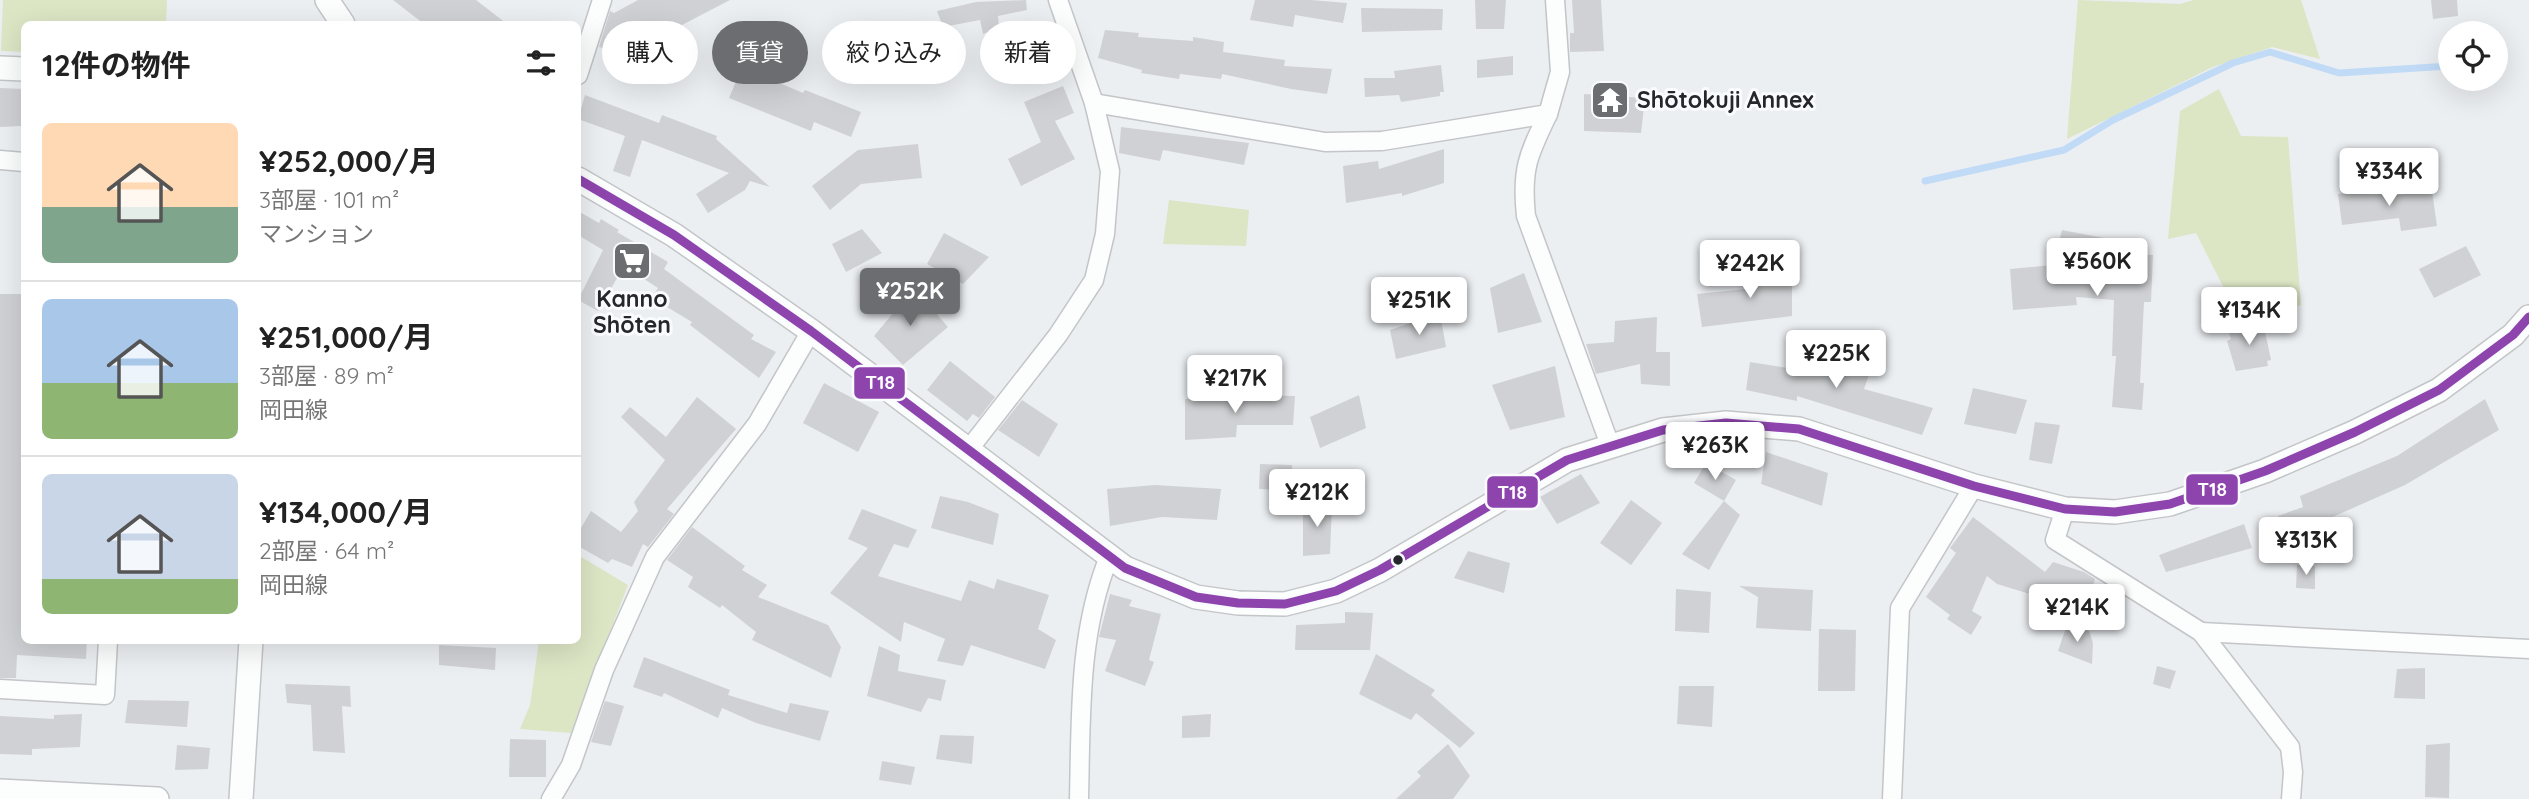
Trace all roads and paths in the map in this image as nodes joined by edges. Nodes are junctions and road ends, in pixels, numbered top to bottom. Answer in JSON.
{"nodes":[{"id":1,"x":327,"y":0,"type":"edge"},
{"id":2,"x":602,"y":0,"type":"edge"},
{"id":3,"x":1058,"y":0,"type":"edge"},
{"id":4,"x":1555,"y":0,"type":"edge"},
{"id":5,"x":341,"y":21,"type":"edge"},
{"id":6,"x":581,"y":66,"type":"edge"},
{"id":7,"x":0,"y":68,"type":"edge"},
{"id":8,"x":21,"y":69,"type":"edge"},
{"id":9,"x":1094,"y":103,"type":"junction"},
{"id":10,"x":1548,"y":114,"type":"junction"},
{"id":11,"x":0,"y":160,"type":"edge"},
{"id":12,"x":21,"y":162,"type":"edge"},
{"id":13,"x":581,"y":181,"type":"edge"},
{"id":14,"x":2529,"y":317,"type":"edge"},
{"id":15,"x":811,"y":331,"type":"junction"},
{"id":16,"x":1610,"y":445,"type":"junction"},
{"id":17,"x":969,"y":449,"type":"junction"},
{"id":18,"x":1974,"y":486,"type":"junction"},
{"id":19,"x":2065,"y":509,"type":"junction"},
{"id":20,"x":1117,"y":562,"type":"junction"},
{"id":21,"x":2201,"y":632,"type":"junction"},
{"id":22,"x":108,"y":644,"type":"edge"},
{"id":23,"x":251,"y":644,"type":"edge"},
{"id":24,"x":2529,"y":649,"type":"edge"},
{"id":25,"x":0,"y":689,"type":"edge"},
{"id":26,"x":0,"y":791,"type":"edge"},
{"id":27,"x":157,"y":799,"type":"edge"},
{"id":28,"x":241,"y":799,"type":"edge"},
{"id":29,"x":551,"y":799,"type":"edge"},
{"id":30,"x":1079,"y":799,"type":"edge"},
{"id":31,"x":1892,"y":799,"type":"edge"},
{"id":32,"x":2291,"y":799,"type":"edge"}],
"edges":[{"from":1,"to":5,"type":"street"},
{"from":2,"to":6,"type":"street"},
{"from":3,"to":9,"type":"street"},
{"from":4,"to":10,"type":"street"},
{"from":7,"to":8,"type":"street"},
{"from":9,"to":10,"type":"street"},
{"from":9,"to":17,"type":"street"},
{"from":10,"to":16,"type":"street"},
{"from":11,"to":12,"type":"street"},
{"from":13,"to":15,"type":"street"},
{"from":14,"to":19,"type":"street"},
{"from":15,"to":17,"type":"street"},
{"from":15,"to":29,"type":"street"},
{"from":16,"to":18,"type":"street"},
{"from":16,"to":20,"type":"street"},
{"from":17,"to":20,"type":"street"},
{"from":18,"to":19,"type":"street"},
{"from":18,"to":31,"type":"street"},
{"from":19,"to":21,"type":"street"},
{"from":20,"to":30,"type":"street"},
{"from":21,"to":24,"type":"street"},
{"from":21,"to":32,"type":"street"},
{"from":22,"to":25,"type":"street"},
{"from":23,"to":28,"type":"street"},
{"from":26,"to":27,"type":"street"}]}
